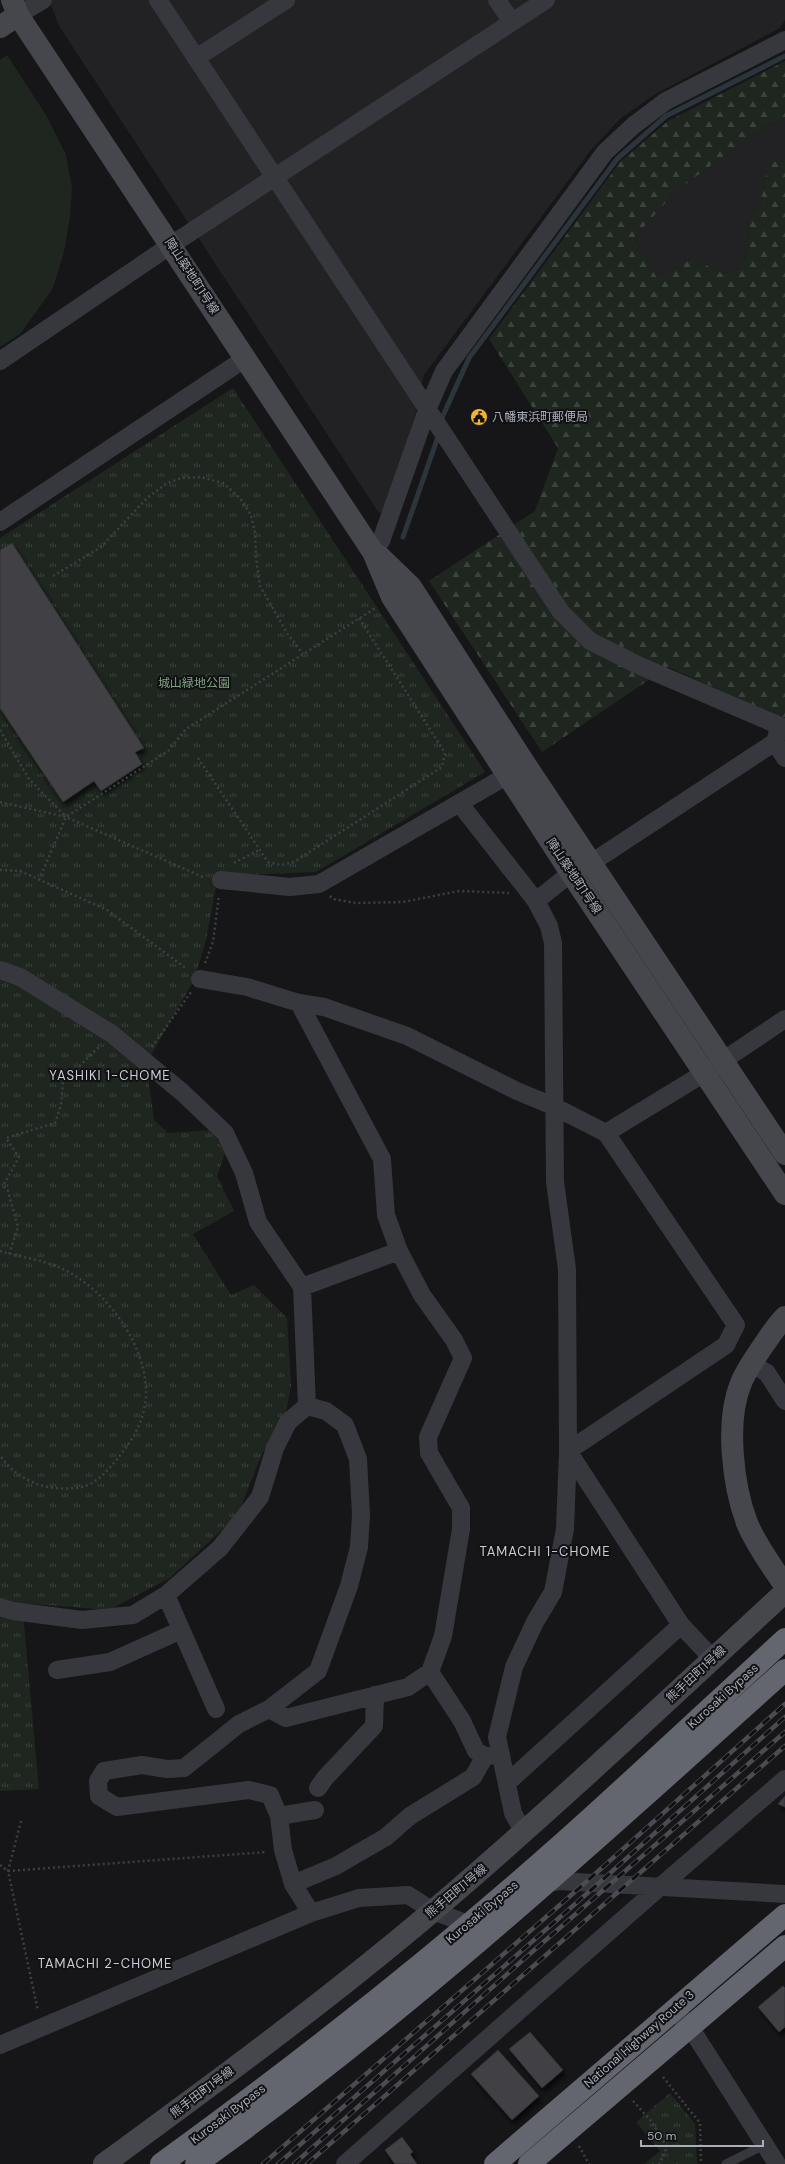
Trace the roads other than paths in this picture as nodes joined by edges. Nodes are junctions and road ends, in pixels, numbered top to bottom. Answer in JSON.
{"nodes":[{"id":1,"x":43,"y":0,"type":"edge"},
{"id":2,"x":158,"y":0,"type":"edge"},
{"id":3,"x":286,"y":0,"type":"edge"},
{"id":4,"x":497,"y":0,"type":"edge"},
{"id":5,"x":546,"y":0,"type":"edge"},
{"id":6,"x":15,"y":8,"type":"edge"},
{"id":7,"x":512,"y":22,"type":"junction"},
{"id":8,"x":0,"y":28,"type":"edge"},
{"id":9,"x":785,"y":40,"type":"edge"},
{"id":10,"x":196,"y":58,"type":"junction"},
{"id":11,"x":275,"y":178,"type":"junction"},
{"id":12,"x":172,"y":245,"type":"junction"},
{"id":13,"x":246,"y":358,"type":"junction"},
{"id":14,"x":0,"y":361,"type":"edge"},
{"id":15,"x":430,"y":414,"type":"junction"},
{"id":16,"x":0,"y":522,"type":"edge"},
{"id":17,"x":373,"y":552,"type":"junction"},
{"id":18,"x":780,"y":732,"type":"edge"},
{"id":19,"x":785,"y":758,"type":"edge"},
{"id":20,"x":517,"y":770,"type":"junction"},
{"id":21,"x":460,"y":804,"type":"junction"},
{"id":22,"x":590,"y":863,"type":"junction"},
{"id":23,"x":571,"y":873,"type":"junction"},
{"id":24,"x":221,"y":880,"type":"road end"},
{"id":25,"x":534,"y":899,"type":"junction"},
{"id":26,"x":0,"y":970,"type":"edge"},
{"id":27,"x":200,"y":979,"type":"road end"},
{"id":28,"x":299,"y":1003,"type":"junction"},
{"id":29,"x":785,"y":1020,"type":"edge"},
{"id":30,"x":723,"y":1060,"type":"junction"},
{"id":31,"x":706,"y":1072,"type":"junction"},
{"id":32,"x":553,"y":1106,"type":"junction"},
{"id":33,"x":606,"y":1133,"type":"junction"},
{"id":34,"x":785,"y":1154,"type":"edge"},
{"id":35,"x":785,"y":1194,"type":"edge"},
{"id":36,"x":399,"y":1251,"type":"junction"},
{"id":37,"x":302,"y":1287,"type":"junction"},
{"id":38,"x":785,"y":1318,"type":"edge"},
{"id":39,"x":751,"y":1363,"type":"junction"},
{"id":40,"x":785,"y":1401,"type":"edge"},
{"id":41,"x":307,"y":1406,"type":"junction"},
{"id":42,"x":568,"y":1451,"type":"junction"},
{"id":43,"x":785,"y":1586,"type":"edge"},
{"id":44,"x":785,"y":1592,"type":"edge"},
{"id":45,"x":166,"y":1595,"type":"junction"},
{"id":46,"x":0,"y":1607,"type":"edge"},
{"id":47,"x":681,"y":1625,"type":"junction"},
{"id":48,"x":181,"y":1630,"type":"junction"},
{"id":49,"x":785,"y":1639,"type":"edge"},
{"id":50,"x":713,"y":1659,"type":"junction"},
{"id":51,"x":57,"y":1670,"type":"dead end"},
{"id":52,"x":785,"y":1670,"type":"edge"},
{"id":53,"x":430,"y":1672,"type":"junction"},
{"id":54,"x":375,"y":1695,"type":"junction"},
{"id":55,"x":216,"y":1709,"type":"dead end"},
{"id":56,"x":268,"y":1709,"type":"junction"},
{"id":57,"x":493,"y":1755,"type":"junction"},
{"id":58,"x":785,"y":1779,"type":"edge"},
{"id":59,"x":507,"y":1783,"type":"junction"},
{"id":60,"x":318,"y":1788,"type":"dead end"},
{"id":61,"x":315,"y":1810,"type":"dead end"},
{"id":62,"x":279,"y":1816,"type":"junction"},
{"id":63,"x":524,"y":1833,"type":"junction"},
{"id":64,"x":293,"y":1884,"type":"junction"},
{"id":65,"x":661,"y":1886,"type":"junction"},
{"id":66,"x":785,"y":1894,"type":"edge"},
{"id":67,"x":433,"y":1911,"type":"junction"},
{"id":68,"x":311,"y":1913,"type":"junction"},
{"id":69,"x":785,"y":1915,"type":"edge"},
{"id":70,"x":785,"y":1946,"type":"edge"},
{"id":71,"x":674,"y":2009,"type":"junction"},
{"id":72,"x":690,"y":2027,"type":"junction"},
{"id":73,"x":0,"y":2045,"type":"edge"},
{"id":74,"x":764,"y":2145,"type":"junction"},
{"id":75,"x":104,"y":2164,"type":"edge"},
{"id":76,"x":161,"y":2164,"type":"edge"},
{"id":77,"x":196,"y":2164,"type":"edge"},
{"id":78,"x":345,"y":2164,"type":"edge"},
{"id":79,"x":495,"y":2164,"type":"edge"},
{"id":80,"x":529,"y":2164,"type":"edge"},
{"id":81,"x":726,"y":2164,"type":"edge"},
{"id":82,"x":777,"y":2164,"type":"edge"}],
"edges":[{"from":1,"to":6,"type":"street"},
{"from":2,"to":10,"type":"street"},
{"from":3,"to":10,"type":"street"},
{"from":4,"to":7,"type":"street"},
{"from":5,"to":7,"type":"street"},
{"from":6,"to":8,"type":"street"},
{"from":6,"to":12,"type":"street","name":"陣山築地町1号線"},
{"from":7,"to":11,"type":"street"},
{"from":9,"to":15,"type":"street"},
{"from":10,"to":11,"type":"street"},
{"from":11,"to":12,"type":"street"},
{"from":11,"to":15,"type":"street"},
{"from":12,"to":13,"type":"street","name":"陣山築地町1号線"},
{"from":12,"to":14,"type":"street"},
{"from":13,"to":16,"type":"street"},
{"from":13,"to":17,"type":"street","name":"陣山築地町1号線"},
{"from":15,"to":17,"type":"street"},
{"from":15,"to":18,"type":"street"},
{"from":17,"to":20,"type":"street","name":"陣山築地町1号線"},
{"from":17,"to":20,"type":"street","name":"陣山築地町1号線"},
{"from":18,"to":19,"type":"street"},
{"from":18,"to":22,"type":"street"},
{"from":20,"to":21,"type":"street"},
{"from":20,"to":22,"type":"street","name":"陣山築地町1号線"},
{"from":20,"to":23,"type":"street","name":"陣山築地町1号線"},
{"from":21,"to":24,"type":"street"},
{"from":21,"to":25,"type":"street"},
{"from":22,"to":23,"type":"street"},
{"from":22,"to":30,"type":"street","name":"陣山築地町1号線"},
{"from":23,"to":25,"type":"street"},
{"from":23,"to":31,"type":"street","name":"陣山築地町1号線"},
{"from":25,"to":32,"type":"street"},
{"from":26,"to":37,"type":"street"},
{"from":27,"to":28,"type":"street"},
{"from":28,"to":32,"type":"street"},
{"from":28,"to":36,"type":"street"},
{"from":29,"to":30,"type":"street"},
{"from":30,"to":31,"type":"street"},
{"from":30,"to":34,"type":"street","name":"陣山築地町1号線"},
{"from":31,"to":33,"type":"street"},
{"from":31,"to":35,"type":"street","name":"陣山築地町1号線"},
{"from":32,"to":33,"type":"street"},
{"from":32,"to":42,"type":"street"},
{"from":33,"to":42,"type":"street"},
{"from":36,"to":37,"type":"street"},
{"from":36,"to":53,"type":"street"},
{"from":37,"to":41,"type":"street"},
{"from":38,"to":39,"type":"street"},
{"from":39,"to":40,"type":"street"},
{"from":39,"to":43,"type":"street"},
{"from":41,"to":45,"type":"street"},
{"from":41,"to":56,"type":"street"},
{"from":42,"to":47,"type":"street"},
{"from":42,"to":57,"type":"street"},
{"from":44,"to":50,"type":"street","name":"熊手田町1号線"},
{"from":45,"to":46,"type":"street"},
{"from":45,"to":48,"type":"street"},
{"from":47,"to":50,"type":"street"},
{"from":47,"to":59,"type":"street"},
{"from":48,"to":51,"type":"street"},
{"from":48,"to":55,"type":"street"},
{"from":49,"to":76,"type":"highway","name":"Kurosaki Bypass","bridge":true},
{"from":50,"to":63,"type":"street","name":"熊手田町1号線"},
{"from":52,"to":77,"type":"highway","name":"Kurosaki Bypass","bridge":true},
{"from":53,"to":54,"type":"street"},
{"from":53,"to":57,"type":"street"},
{"from":54,"to":56,"type":"street"},
{"from":54,"to":60,"type":"street"},
{"from":56,"to":62,"type":"street"},
{"from":57,"to":59,"type":"street"},
{"from":57,"to":64,"type":"street"},
{"from":58,"to":65,"type":"street"},
{"from":59,"to":63,"type":"street"},
{"from":61,"to":62,"type":"street"},
{"from":62,"to":64,"type":"street"},
{"from":63,"to":67,"type":"street","name":"熊手田町1号線"},
{"from":64,"to":68,"type":"street"},
{"from":65,"to":66,"type":"street"},
{"from":65,"to":67,"type":"street"},
{"from":65,"to":78,"type":"street"},
{"from":67,"to":68,"type":"street"},
{"from":67,"to":75,"type":"street","name":"熊手田町1号線"},
{"from":68,"to":73,"type":"street"},
{"from":69,"to":71,"type":"highway","name":"National Highway Route 3"},
{"from":70,"to":72,"type":"highway","name":"National Highway Route 3"},
{"from":71,"to":72,"type":"street"},
{"from":71,"to":79,"type":"highway","name":"National Highway Route 3"},
{"from":72,"to":74,"type":"street"},
{"from":72,"to":80,"type":"highway","name":"National Highway Route 3"},
{"from":74,"to":81,"type":"lane"},
{"from":74,"to":82,"type":"street"}]}
